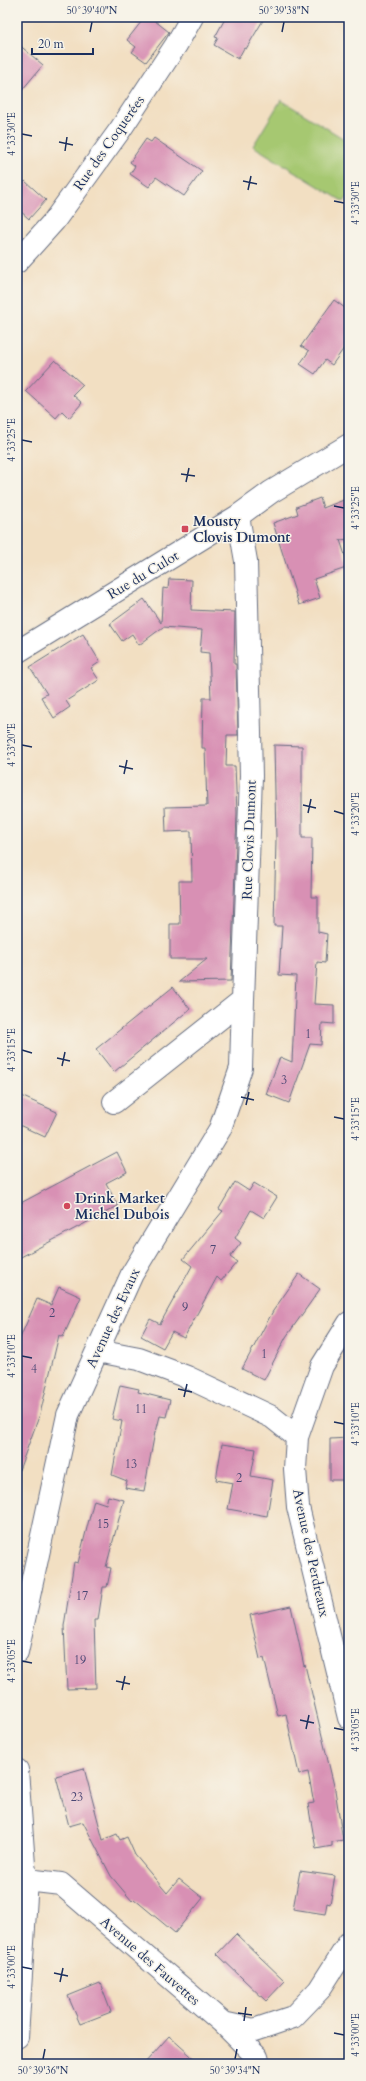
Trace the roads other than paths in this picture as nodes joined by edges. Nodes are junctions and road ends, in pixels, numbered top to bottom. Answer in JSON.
{"nodes":[{"id":1,"x":192,"y":17,"type":"edge"},
{"id":2,"x":17,"y":262,"type":"edge"},
{"id":3,"x":349,"y":445,"type":"edge"},
{"id":4,"x":238,"y":516,"type":"junction"},
{"id":5,"x":17,"y":652,"type":"edge"},
{"id":6,"x":244,"y":1000,"type":"junction"},
{"id":7,"x":114,"y":1102,"type":"dead end"},
{"id":8,"x":349,"y":1324,"type":"edge"},
{"id":9,"x":97,"y":1351,"type":"junction"},
{"id":10,"x":297,"y":1437,"type":"junction"},
{"id":11,"x":17,"y":1652,"type":"edge"},
{"id":12,"x":349,"y":1718,"type":"edge"},
{"id":13,"x":17,"y":1770,"type":"edge"},
{"id":14,"x":27,"y":1880,"type":"junction"},
{"id":15,"x":349,"y":1943,"type":"edge"},
{"id":16,"x":223,"y":2023,"type":"junction"},
{"id":17,"x":17,"y":2037,"type":"edge"},
{"id":18,"x":259,"y":2064,"type":"edge"}],
"edges":[{"from":1,"to":2,"type":"street","name":"Rue des Coquerées"},
{"from":3,"to":4,"type":"street","name":"Rue du Culot"},
{"from":4,"to":5,"type":"street","name":"Rue du Culot"},
{"from":4,"to":6,"type":"street","name":"Rue Clovis Dumont"},
{"from":6,"to":7,"type":"street"},
{"from":6,"to":9,"type":"street","name":"Avenue des Evaux"},
{"from":8,"to":10,"type":"street","name":"Avenue des Perdreaux"},
{"from":9,"to":10,"type":"street"},
{"from":9,"to":11,"type":"street","name":"Avenue des Evaux"},
{"from":10,"to":12,"type":"street","name":"Avenue des Perdreaux"},
{"from":13,"to":14,"type":"street"},
{"from":14,"to":16,"type":"street","name":"Avenue des Fauvettes"},
{"from":14,"to":17,"type":"street"},
{"from":15,"to":16,"type":"street"},
{"from":16,"to":18,"type":"street","name":"Avenue des Fauvettes"}]}
